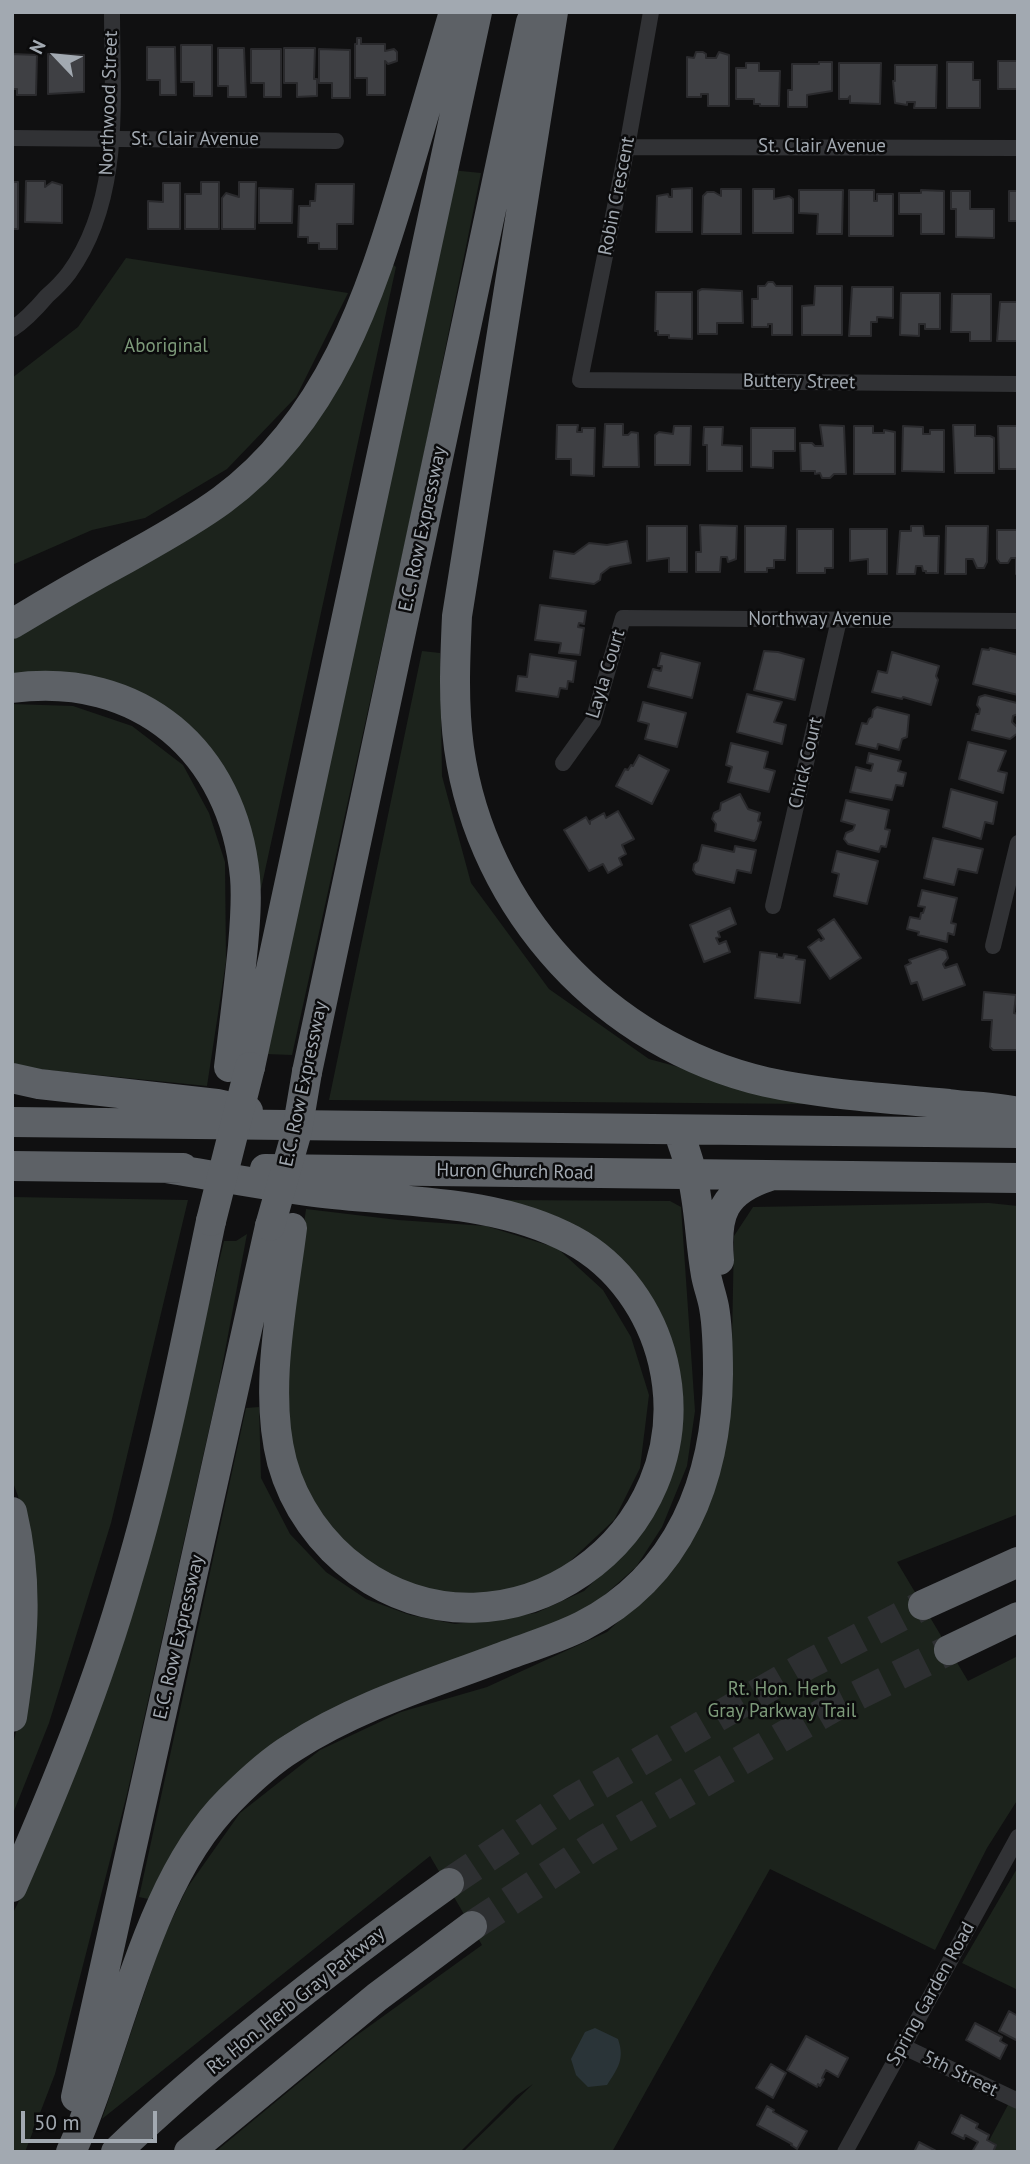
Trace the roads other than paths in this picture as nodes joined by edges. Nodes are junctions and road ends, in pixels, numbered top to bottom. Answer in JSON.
{"nodes":[{"id":1,"x":112,"y":12,"type":"edge"},
{"id":2,"x":454,"y":12,"type":"edge"},
{"id":3,"x":477,"y":12,"type":"edge"},
{"id":4,"x":533,"y":12,"type":"edge"},
{"id":5,"x":553,"y":12,"type":"edge"},
{"id":6,"x":651,"y":12,"type":"edge"},
{"id":7,"x":12,"y":138,"type":"edge"},
{"id":8,"x":111,"y":139,"type":"junction"},
{"id":9,"x":336,"y":141,"type":"dead end"},
{"id":10,"x":627,"y":146,"type":"junction"},
{"id":11,"x":1018,"y":148,"type":"edge"},
{"id":12,"x":12,"y":329,"type":"edge"},
{"id":13,"x":580,"y":380,"type":"joint"},
{"id":14,"x":1018,"y":384,"type":"edge"},
{"id":15,"x":623,"y":618,"type":"joint"},
{"id":16,"x":839,"y":620,"type":"junction"},
{"id":17,"x":1018,"y":621,"type":"edge"},
{"id":18,"x":12,"y":624,"type":"edge"},
{"id":19,"x":12,"y":688,"type":"edge"},
{"id":20,"x":563,"y":763,"type":"dead end"},
{"id":21,"x":1018,"y":843,"type":"edge"},
{"id":22,"x":773,"y":906,"type":"dead end"},
{"id":23,"x":993,"y":946,"type":"dead end"},
{"id":24,"x":239,"y":1067,"type":"junction"},
{"id":25,"x":12,"y":1078,"type":"edge"},
{"id":26,"x":1018,"y":1112,"type":"edge"},
{"id":27,"x":12,"y":1122,"type":"edge"},
{"id":28,"x":328,"y":1126,"type":"junction"},
{"id":29,"x":678,"y":1130,"type":"junction"},
{"id":30,"x":1018,"y":1133,"type":"edge"},
{"id":31,"x":12,"y":1166,"type":"edge"},
{"id":32,"x":166,"y":1168,"type":"junction"},
{"id":33,"x":692,"y":1174,"type":"junction"},
{"id":34,"x":773,"y":1175,"type":"junction"},
{"id":35,"x":1018,"y":1178,"type":"edge"},
{"id":36,"x":281,"y":1227,"type":"junction"},
{"id":37,"x":714,"y":1309,"type":"junction"},
{"id":38,"x":12,"y":1512,"type":"edge"},
{"id":39,"x":1018,"y":1562,"type":"edge"},
{"id":40,"x":923,"y":1605,"type":"tunnel mouth"},
{"id":41,"x":1018,"y":1617,"type":"edge"},
{"id":42,"x":949,"y":1650,"type":"tunnel mouth"},
{"id":43,"x":12,"y":1717,"type":"edge"},
{"id":44,"x":1018,"y":1837,"type":"edge"},
{"id":45,"x":449,"y":1883,"type":"tunnel mouth"},
{"id":46,"x":12,"y":1887,"type":"edge"},
{"id":47,"x":472,"y":1926,"type":"tunnel mouth"},
{"id":48,"x":902,"y":2046,"type":"junction"},
{"id":49,"x":86,"y":2092,"type":"junction"},
{"id":50,"x":1018,"y":2101,"type":"edge"},
{"id":51,"x":60,"y":2152,"type":"edge"},
{"id":52,"x":71,"y":2152,"type":"edge"},
{"id":53,"x":116,"y":2152,"type":"edge"},
{"id":54,"x":189,"y":2152,"type":"edge"},
{"id":55,"x":845,"y":2152,"type":"edge"}],
"edges":[{"from":1,"to":8,"type":"street","name":"Northwood Street"},
{"from":2,"to":18,"type":"highway"},
{"from":3,"to":24,"type":"highway"},
{"from":4,"to":36,"type":"highway","name":"E.C. Row Expressway","bridge":true},
{"from":5,"to":26,"type":"highway"},
{"from":6,"to":10,"type":"street","name":"Robin Crescent"},
{"from":7,"to":8,"type":"street","name":"St. Clair Avenue"},
{"from":8,"to":9,"type":"street","name":"St. Clair Avenue"},
{"from":8,"to":12,"type":"street","name":"Northwood Street"},
{"from":10,"to":11,"type":"street","name":"St. Clair Avenue"},
{"from":10,"to":13,"type":"street","name":"Robin Crescent"},
{"from":13,"to":14,"type":"street","name":"Buttery Street"},
{"from":15,"to":16,"type":"street","name":"Northway Avenue"},
{"from":15,"to":20,"type":"street","name":"Layla Court"},
{"from":16,"to":17,"type":"street","name":"Northway Avenue"},
{"from":16,"to":22,"type":"street","name":"Chick Court"},
{"from":19,"to":24,"type":"highway"},
{"from":21,"to":23,"type":"street"},
{"from":24,"to":46,"type":"highway","bridge":true},
{"from":25,"to":28,"type":"highway"},
{"from":27,"to":28,"type":"highway"},
{"from":28,"to":29,"type":"highway"},
{"from":29,"to":30,"type":"highway"},
{"from":29,"to":33,"type":"highway"},
{"from":31,"to":32,"type":"highway","name":"Huron Church Road"},
{"from":32,"to":33,"type":"highway","name":"Huron Church Road"},
{"from":32,"to":36,"type":"highway"},
{"from":33,"to":34,"type":"highway","name":"Huron Church Road"},
{"from":33,"to":37,"type":"highway"},
{"from":34,"to":35,"type":"highway","name":"Huron Church Road"},
{"from":34,"to":37,"type":"highway"},
{"from":36,"to":49,"type":"highway","name":"E.C. Row Expressway"},
{"from":37,"to":49,"type":"highway"},
{"from":38,"to":43,"type":"highway"},
{"from":39,"to":40,"type":"highway"},
{"from":41,"to":42,"type":"highway"},
{"from":44,"to":48,"type":"street","name":"Spring Garden Road"},
{"from":45,"to":53,"type":"highway","name":"Rt. Hon. Herb Gray Parkway"},
{"from":47,"to":54,"type":"highway"},
{"from":48,"to":50,"type":"street","name":"5th Street"},
{"from":48,"to":55,"type":"street","name":"Spring Garden Road"},
{"from":49,"to":51,"type":"highway","name":"E.C. Row Expressway"},
{"from":49,"to":52,"type":"highway"}]}
